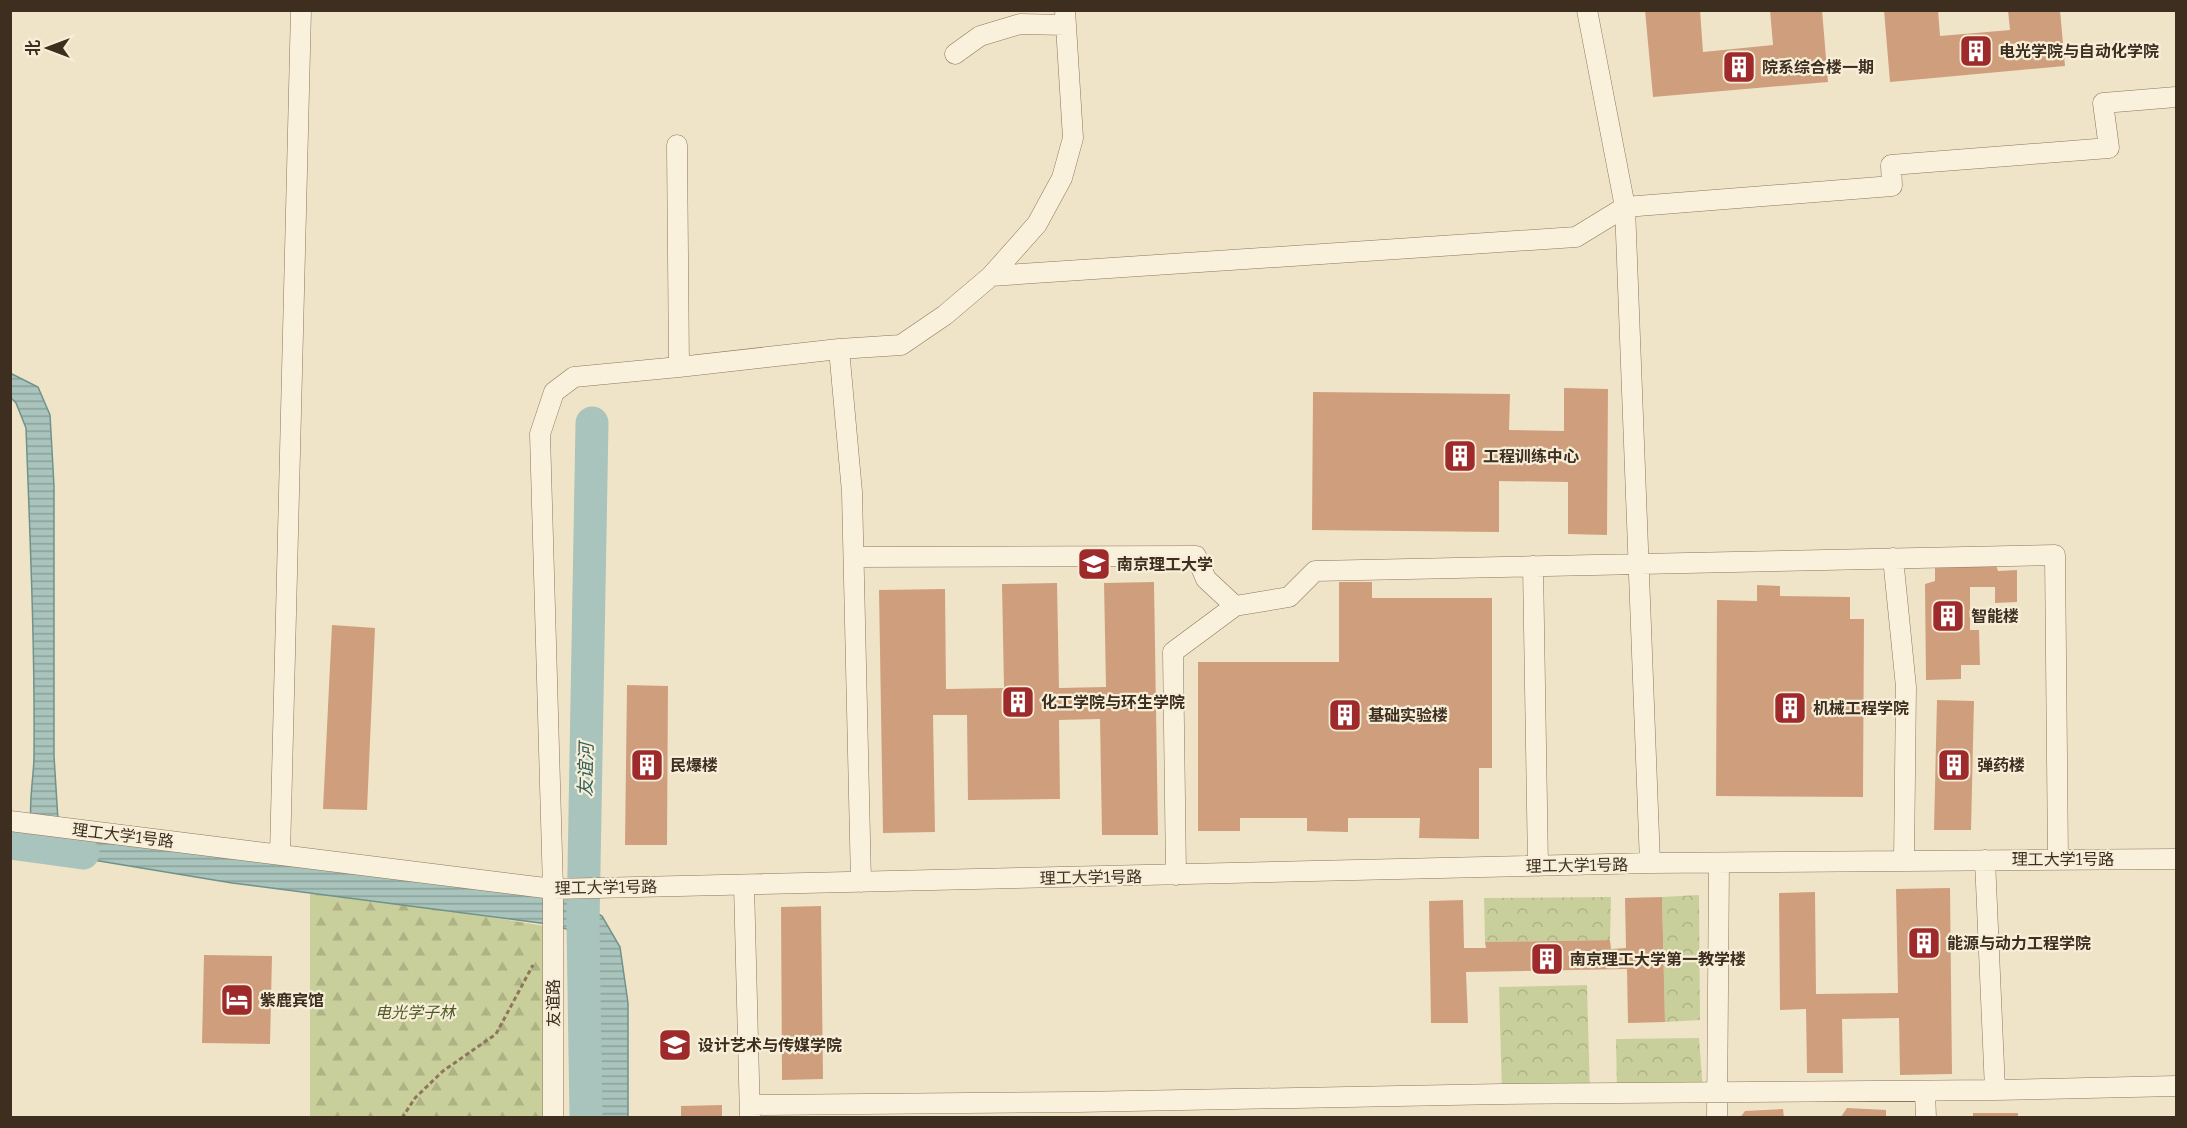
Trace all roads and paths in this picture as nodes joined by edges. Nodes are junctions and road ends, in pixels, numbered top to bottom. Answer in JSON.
{"nodes":[{"id":1,"x":301,"y":10,"type":"edge"},
{"id":2,"x":1587,"y":10,"type":"edge"},
{"id":3,"x":1065,"y":18,"type":"edge"},
{"id":4,"x":955,"y":54,"type":"dead end"},
{"id":5,"x":2176,"y":97,"type":"edge"},
{"id":6,"x":677,"y":145,"type":"dead end"},
{"id":7,"x":1625,"y":207,"type":"junction"},
{"id":8,"x":991,"y":276,"type":"junction"},
{"id":9,"x":839,"y":349,"type":"junction"},
{"id":10,"x":679,"y":367,"type":"junction"},
{"id":11,"x":854,"y":557,"type":"junction"},
{"id":12,"x":1893,"y":558,"type":"junction"},
{"id":13,"x":1639,"y":564,"type":"junction"},
{"id":14,"x":1533,"y":566,"type":"junction"},
{"id":15,"x":1235,"y":606,"type":"junction"},
{"id":16,"x":10,"y":820,"type":"edge"},
{"id":17,"x":280,"y":855,"type":"junction"},
{"id":18,"x":2058,"y":859,"type":"junction"},
{"id":19,"x":2176,"y":859,"type":"edge"},
{"id":20,"x":1985,"y":860,"type":"junction"},
{"id":21,"x":1904,"y":861,"type":"junction"},
{"id":22,"x":1650,"y":863,"type":"junction"},
{"id":23,"x":1719,"y":863,"type":"junction"},
{"id":24,"x":1538,"y":866,"type":"junction"},
{"id":25,"x":1176,"y":874,"type":"junction"},
{"id":26,"x":861,"y":882,"type":"junction"},
{"id":27,"x":744,"y":885,"type":"junction"},
{"id":28,"x":553,"y":889,"type":"junction"},
{"id":29,"x":536,"y":961,"type":"dead end"},
{"id":30,"x":2176,"y":1086,"type":"edge"},
{"id":31,"x":1995,"y":1090,"type":"junction"},
{"id":32,"x":1718,"y":1091,"type":"junction"},
{"id":33,"x":1925,"y":1091,"type":"junction"},
{"id":34,"x":1078,"y":1110,"type":"edge"},
{"id":35,"x":750,"y":1111,"type":"edge"},
{"id":36,"x":402,"y":1118,"type":"edge"},
{"id":37,"x":553,"y":1118,"type":"edge"},
{"id":38,"x":1717,"y":1118,"type":"edge"},
{"id":39,"x":1926,"y":1118,"type":"edge"}],
"edges":[{"from":1,"to":17,"type":"street"},
{"from":2,"to":7,"type":"street"},
{"from":3,"to":4,"type":"street"},
{"from":3,"to":8,"type":"street","name":"友谊路"},
{"from":5,"to":7,"type":"street"},
{"from":6,"to":10,"type":"street"},
{"from":7,"to":8,"type":"street"},
{"from":7,"to":13,"type":"street"},
{"from":8,"to":9,"type":"street","name":"友谊路"},
{"from":9,"to":10,"type":"street","name":"友谊路"},
{"from":9,"to":11,"type":"street"},
{"from":10,"to":28,"type":"street","name":"友谊路"},
{"from":11,"to":15,"type":"street"},
{"from":11,"to":26,"type":"street"},
{"from":12,"to":13,"type":"street"},
{"from":12,"to":18,"type":"street"},
{"from":12,"to":21,"type":"street"},
{"from":13,"to":14,"type":"street"},
{"from":13,"to":22,"type":"street"},
{"from":14,"to":15,"type":"street"},
{"from":14,"to":24,"type":"street"},
{"from":15,"to":25,"type":"street"},
{"from":16,"to":17,"type":"street","name":"理工大学1号路"},
{"from":17,"to":28,"type":"street","name":"理工大学1号路"},
{"from":18,"to":19,"type":"street","name":"理工大学1号路"},
{"from":18,"to":20,"type":"street","name":"理工大学1号路"},
{"from":20,"to":21,"type":"street","name":"理工大学1号路"},
{"from":20,"to":31,"type":"street"},
{"from":21,"to":23,"type":"street","name":"理工大学1号路"},
{"from":22,"to":23,"type":"street","name":"理工大学1号路"},
{"from":22,"to":24,"type":"street","name":"理工大学1号路"},
{"from":23,"to":32,"type":"street"},
{"from":24,"to":25,"type":"street","name":"理工大学1号路"},
{"from":25,"to":26,"type":"street","name":"理工大学1号路"},
{"from":26,"to":27,"type":"street","name":"理工大学1号路"},
{"from":27,"to":28,"type":"street","name":"理工大学1号路"},
{"from":27,"to":35,"type":"street"},
{"from":28,"to":37,"type":"street","name":"友谊路"},
{"from":29,"to":36,"type":"path"},
{"from":30,"to":31,"type":"street"},
{"from":31,"to":33,"type":"street"},
{"from":32,"to":33,"type":"street"},
{"from":32,"to":34,"type":"street"},
{"from":32,"to":38,"type":"street"},
{"from":33,"to":39,"type":"street"},
{"from":34,"to":35,"type":"street"}]}
